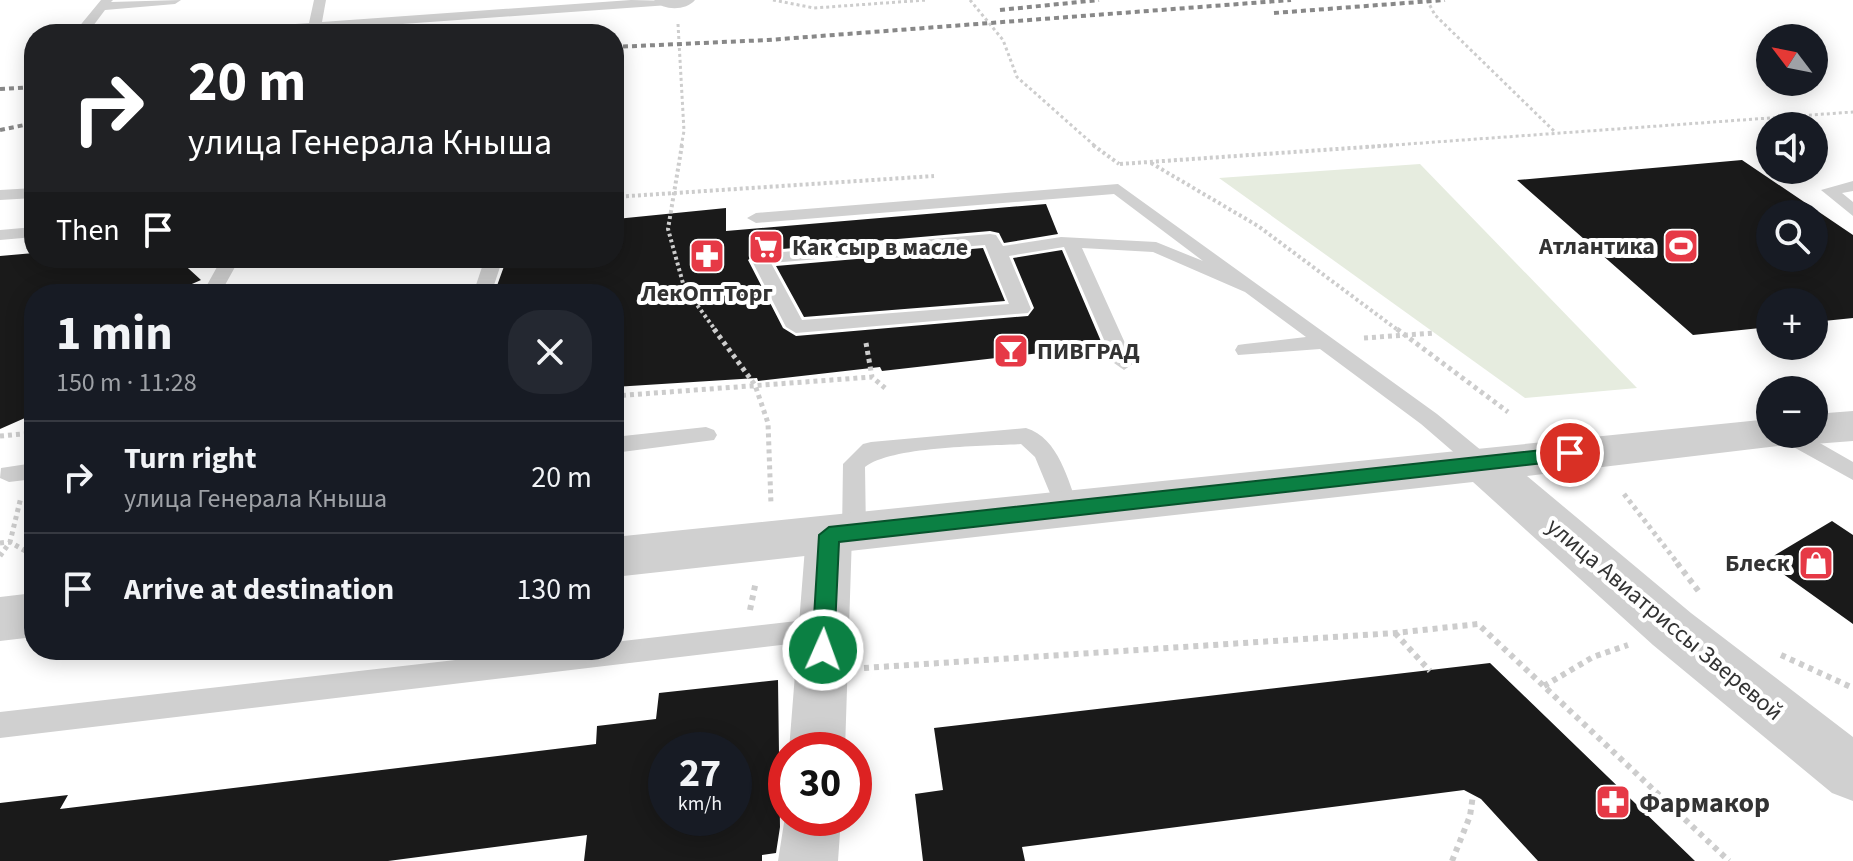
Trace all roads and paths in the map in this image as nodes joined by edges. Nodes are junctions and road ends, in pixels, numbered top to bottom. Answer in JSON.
{"nodes":[{"id":1,"x":175,"y":0,"type":"edge"},
{"id":2,"x":320,"y":0,"type":"edge"},
{"id":3,"x":668,"y":0,"type":"edge"},
{"id":4,"x":683,"y":0,"type":"edge"},
{"id":5,"x":773,"y":0,"type":"edge"},
{"id":6,"x":927,"y":0,"type":"edge"},
{"id":7,"x":970,"y":0,"type":"edge"},
{"id":8,"x":1427,"y":0,"type":"edge"},
{"id":9,"x":104,"y":3,"type":"edge"},
{"id":10,"x":487,"y":7,"type":"edge"},
{"id":11,"x":88,"y":24,"type":"edge"},
{"id":12,"x":315,"y":24,"type":"edge"},
{"id":13,"x":333,"y":24,"type":"edge"},
{"id":14,"x":679,"y":26,"type":"dead end"},
{"id":15,"x":1853,"y":112,"type":"edge"},
{"id":16,"x":1555,"y":132,"type":"junction"},
{"id":17,"x":1150,"y":162,"type":"junction"},
{"id":18,"x":1120,"y":164,"type":"junction"},
{"id":19,"x":1104,"y":165,"type":"dead end"},
{"id":20,"x":936,"y":176,"type":"dead end"},
{"id":21,"x":1853,"y":186,"type":"edge"},
{"id":22,"x":24,"y":194,"type":"edge"},
{"id":23,"x":675,"y":194,"type":"junction"},
{"id":24,"x":0,"y":195,"type":"edge"},
{"id":25,"x":624,"y":197,"type":"edge"},
{"id":26,"x":1853,"y":211,"type":"edge"},
{"id":27,"x":756,"y":218,"type":"dead end"},
{"id":28,"x":24,"y":233,"type":"edge"},
{"id":29,"x":0,"y":235,"type":"edge"},
{"id":30,"x":1070,"y":242,"type":"junction"},
{"id":31,"x":998,"y":252,"type":"junction"},
{"id":32,"x":772,"y":282,"type":"junction"},
{"id":33,"x":1248,"y":287,"type":"junction"},
{"id":34,"x":692,"y":301,"type":"junction"},
{"id":35,"x":862,"y":322,"type":"junction"},
{"id":36,"x":1435,"y":333,"type":"dead end"},
{"id":37,"x":1402,"y":335,"type":"junction"},
{"id":38,"x":1323,"y":342,"type":"junction"},
{"id":39,"x":1245,"y":350,"type":"dead end"},
{"id":40,"x":1124,"y":363,"type":"dead end"},
{"id":41,"x":872,"y":377,"type":"junction"},
{"id":42,"x":755,"y":385,"type":"junction"},
{"id":43,"x":885,"y":388,"type":"dead end"},
{"id":44,"x":624,"y":395,"type":"edge"},
{"id":45,"x":1508,"y":412,"type":"dead end"},
{"id":46,"x":1853,"y":426,"type":"edge"},
{"id":47,"x":1828,"y":428,"type":"edge"},
{"id":48,"x":24,"y":434,"type":"edge"},
{"id":49,"x":706,"y":435,"type":"dead end"},
{"id":50,"x":1756,"y":435,"type":"edge"},
{"id":51,"x":0,"y":436,"type":"edge"},
{"id":52,"x":624,"y":444,"type":"edge"},
{"id":53,"x":1811,"y":448,"type":"edge"},
{"id":54,"x":1480,"y":462,"type":"junction"},
{"id":55,"x":24,"y":472,"type":"edge"},
{"id":56,"x":1853,"y":472,"type":"edge"},
{"id":57,"x":9,"y":474,"type":"dead end"},
{"id":58,"x":1624,"y":494,"type":"dead end"},
{"id":59,"x":1067,"y":509,"type":"junction"},
{"id":60,"x":842,"y":534,"type":"junction"},
{"id":61,"x":10,"y":542,"type":"junction"},
{"id":62,"x":764,"y":542,"type":"junction"},
{"id":63,"x":0,"y":543,"type":"edge"},
{"id":64,"x":24,"y":550,"type":"edge"},
{"id":65,"x":0,"y":556,"type":"edge"},
{"id":66,"x":624,"y":556,"type":"edge"},
{"id":67,"x":1704,"y":598,"type":"dead end"},
{"id":68,"x":1395,"y":633,"type":"junction"},
{"id":69,"x":745,"y":639,"type":"junction"},
{"id":70,"x":823,"y":650,"type":"junction"},
{"id":71,"x":624,"y":653,"type":"edge"},
{"id":72,"x":563,"y":660,"type":"edge"},
{"id":73,"x":1430,"y":671,"type":"dead end"},
{"id":74,"x":0,"y":725,"type":"edge"},
{"id":75,"x":818,"y":732,"type":"edge"},
{"id":76,"x":1853,"y":773,"type":"edge"},
{"id":77,"x":1473,"y":795,"type":"dead end"},
{"id":78,"x":810,"y":836,"type":"edge"},
{"id":79,"x":808,"y":861,"type":"edge"},
{"id":80,"x":1452,"y":861,"type":"edge"},
{"id":81,"x":1729,"y":861,"type":"edge"}],
"edges":[{"from":1,"to":9,"type":"lane"},
{"from":2,"to":12,"type":"lane"},
{"from":3,"to":4,"type":"street"},
{"from":3,"to":10,"type":"lane"},
{"from":5,"to":6,"type":"path"},
{"from":7,"to":18,"type":"path"},
{"from":8,"to":16,"type":"path"},
{"from":9,"to":11,"type":"lane"},
{"from":10,"to":13,"type":"lane"},
{"from":14,"to":23,"type":"path"},
{"from":15,"to":16,"type":"path"},
{"from":16,"to":17,"type":"path"},
{"from":17,"to":18,"type":"path"},
{"from":17,"to":37,"type":"path"},
{"from":18,"to":19,"type":"path"},
{"from":20,"to":23,"type":"path"},
{"from":21,"to":26,"type":"lane"},
{"from":22,"to":24,"type":"lane"},
{"from":23,"to":25,"type":"path"},
{"from":23,"to":34,"type":"path"},
{"from":27,"to":33,"type":"lane"},
{"from":28,"to":29,"type":"lane"},
{"from":30,"to":31,"type":"lane"},
{"from":30,"to":33,"type":"lane"},
{"from":30,"to":40,"type":"lane"},
{"from":31,"to":32,"type":"lane"},
{"from":31,"to":35,"type":"lane"},
{"from":32,"to":34,"type":"path"},
{"from":32,"to":35,"type":"lane"},
{"from":33,"to":38,"type":"lane"},
{"from":34,"to":42,"type":"path"},
{"from":35,"to":41,"type":"path"},
{"from":36,"to":37,"type":"path"},
{"from":37,"to":38,"type":"path"},
{"from":37,"to":45,"type":"path"},
{"from":38,"to":39,"type":"lane"},
{"from":38,"to":54,"type":"lane"},
{"from":41,"to":42,"type":"path"},
{"from":41,"to":43,"type":"path"},
{"from":42,"to":44,"type":"path"},
{"from":42,"to":62,"type":"path"},
{"from":46,"to":47,"type":"street"},
{"from":48,"to":51,"type":"path"},
{"from":49,"to":52,"type":"lane"},
{"from":50,"to":54,"type":"street"},
{"from":53,"to":56,"type":"lane"},
{"from":54,"to":59,"type":"street"},
{"from":54,"to":76,"type":"street","name":"улица Авиатриссы Зверевой"},
{"from":55,"to":57,"type":"lane"},
{"from":58,"to":67,"type":"path"},
{"from":59,"to":60,"type":"street"},
{"from":59,"to":60,"type":"lane"},
{"from":60,"to":62,"type":"street"},
{"from":60,"to":70,"type":"street"},
{"from":61,"to":63,"type":"path"},
{"from":61,"to":64,"type":"path"},
{"from":61,"to":65,"type":"path"},
{"from":62,"to":66,"type":"street"},
{"from":62,"to":69,"type":"path"},
{"from":68,"to":70,"type":"path"},
{"from":68,"to":73,"type":"path"},
{"from":68,"to":81,"type":"path"},
{"from":69,"to":70,"type":"lane"},
{"from":69,"to":71,"type":"lane"},
{"from":70,"to":75,"type":"street"},
{"from":72,"to":74,"type":"lane"},
{"from":77,"to":80,"type":"path"},
{"from":78,"to":79,"type":"street"}]}
